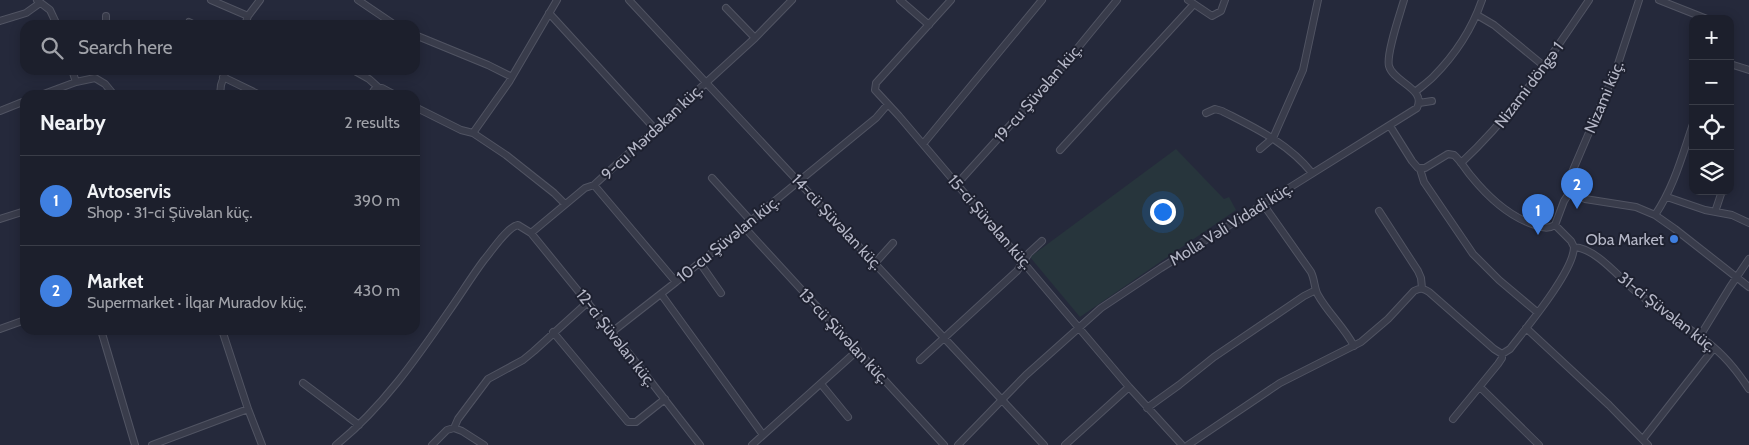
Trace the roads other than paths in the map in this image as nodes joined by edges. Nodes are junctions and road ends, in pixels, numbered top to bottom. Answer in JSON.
{"nodes":[{"id":1,"x":211,"y":0,"type":"edge"},
{"id":2,"x":260,"y":0,"type":"edge"},
{"id":3,"x":358,"y":0,"type":"edge"},
{"id":4,"x":557,"y":0,"type":"edge"},
{"id":5,"x":629,"y":0,"type":"edge"},
{"id":6,"x":792,"y":0,"type":"edge"},
{"id":7,"x":900,"y":0,"type":"edge"},
{"id":8,"x":951,"y":0,"type":"edge"},
{"id":9,"x":1042,"y":0,"type":"edge"},
{"id":10,"x":1117,"y":0,"type":"edge"},
{"id":11,"x":1224,"y":0,"type":"edge"},
{"id":12,"x":1318,"y":0,"type":"edge"},
{"id":13,"x":1404,"y":0,"type":"edge"},
{"id":14,"x":1482,"y":0,"type":"edge"},
{"id":15,"x":1589,"y":0,"type":"edge"},
{"id":16,"x":1639,"y":0,"type":"edge"},
{"id":17,"x":1659,"y":0,"type":"edge"},
{"id":18,"x":38,"y":2,"type":"edge"},
{"id":19,"x":1191,"y":2,"type":"edge"},
{"id":20,"x":726,"y":8,"type":"dead end"},
{"id":21,"x":549,"y":13,"type":"junction"},
{"id":22,"x":1477,"y":15,"type":"junction"},
{"id":23,"x":1697,"y":15,"type":"edge"},
{"id":24,"x":106,"y":16,"type":"dead end"},
{"id":25,"x":248,"y":16,"type":"junction"},
{"id":26,"x":55,"y":20,"type":"edge"},
{"id":27,"x":106,"y":20,"type":"edge"},
{"id":28,"x":246,"y":20,"type":"edge"},
{"id":29,"x":388,"y":20,"type":"edge"},
{"id":30,"x":0,"y":22,"type":"edge"},
{"id":31,"x":929,"y":25,"type":"junction"},
{"id":32,"x":420,"y":37,"type":"edge"},
{"id":33,"x":755,"y":38,"type":"junction"},
{"id":34,"x":1734,"y":65,"type":"edge"},
{"id":35,"x":1544,"y":66,"type":"junction"},
{"id":36,"x":1749,"y":70,"type":"edge"},
{"id":37,"x":74,"y":75,"type":"edge"},
{"id":38,"x":362,"y":75,"type":"edge"},
{"id":39,"x":223,"y":77,"type":"joint"},
{"id":40,"x":512,"y":77,"type":"junction"},
{"id":41,"x":76,"y":82,"type":"junction"},
{"id":42,"x":706,"y":82,"type":"junction"},
{"id":43,"x":379,"y":88,"type":"junction"},
{"id":44,"x":55,"y":90,"type":"edge"},
{"id":45,"x":110,"y":90,"type":"edge"},
{"id":46,"x":221,"y":90,"type":"edge"},
{"id":47,"x":250,"y":90,"type":"edge"},
{"id":48,"x":377,"y":90,"type":"edge"},
{"id":49,"x":386,"y":90,"type":"edge"},
{"id":50,"x":1415,"y":92,"type":"junction"},
{"id":51,"x":1432,"y":101,"type":"dead end"},
{"id":52,"x":20,"y":103,"type":"edge"},
{"id":53,"x":1419,"y":103,"type":"junction"},
{"id":54,"x":888,"y":104,"type":"junction"},
{"id":55,"x":420,"y":110,"type":"edge"},
{"id":56,"x":0,"y":111,"type":"edge"},
{"id":57,"x":1206,"y":112,"type":"dead end"},
{"id":58,"x":1390,"y":126,"type":"junction"},
{"id":59,"x":655,"y":129,"type":"junction"},
{"id":60,"x":473,"y":133,"type":"junction"},
{"id":61,"x":1689,"y":136,"type":"edge"},
{"id":62,"x":1273,"y":138,"type":"junction"},
{"id":63,"x":922,"y":144,"type":"junction"},
{"id":64,"x":1260,"y":149,"type":"dead end"},
{"id":65,"x":1060,"y":150,"type":"dead end"},
{"id":66,"x":1462,"y":164,"type":"junction"},
{"id":67,"x":1420,"y":169,"type":"junction"},
{"id":68,"x":1312,"y":173,"type":"junction"},
{"id":69,"x":712,"y":178,"type":"dead end"},
{"id":70,"x":798,"y":182,"type":"junction"},
{"id":71,"x":957,"y":184,"type":"junction"},
{"id":72,"x":594,"y":186,"type":"junction"},
{"id":73,"x":1570,"y":192,"type":"junction"},
{"id":74,"x":1721,"y":195,"type":"edge"},
{"id":75,"x":1667,"y":197,"type":"junction"},
{"id":76,"x":566,"y":204,"type":"junction"},
{"id":77,"x":1263,"y":204,"type":"junction"},
{"id":78,"x":1379,"y":211,"type":"dead end"},
{"id":79,"x":1715,"y":212,"type":"junction"},
{"id":80,"x":20,"y":213,"type":"edge"},
{"id":81,"x":1655,"y":215,"type":"junction"},
{"id":82,"x":0,"y":219,"type":"edge"},
{"id":83,"x":750,"y":221,"type":"junction"},
{"id":84,"x":1749,"y":223,"type":"edge"},
{"id":85,"x":1555,"y":225,"type":"junction"},
{"id":86,"x":744,"y":227,"type":"junction"},
{"id":87,"x":531,"y":233,"type":"junction"},
{"id":88,"x":1042,"y":241,"type":"dead end"},
{"id":89,"x":893,"y":243,"type":"dead end"},
{"id":90,"x":1574,"y":247,"type":"junction"},
{"id":91,"x":1749,"y":259,"type":"edge"},
{"id":92,"x":1023,"y":261,"type":"junction"},
{"id":93,"x":700,"y":263,"type":"junction"},
{"id":94,"x":875,"y":263,"type":"junction"},
{"id":95,"x":1736,"y":277,"type":"junction"},
{"id":96,"x":676,"y":282,"type":"junction"},
{"id":97,"x":1749,"y":287,"type":"edge"},
{"id":98,"x":1422,"y":288,"type":"junction"},
{"id":99,"x":1316,"y":290,"type":"junction"},
{"id":100,"x":721,"y":293,"type":"dead end"},
{"id":101,"x":661,"y":294,"type":"junction"},
{"id":102,"x":588,"y":302,"type":"junction"},
{"id":103,"x":1537,"y":312,"type":"junction"},
{"id":104,"x":20,"y":322,"type":"edge"},
{"id":105,"x":1079,"y":327,"type":"junction"},
{"id":106,"x":0,"y":328,"type":"edge"},
{"id":107,"x":1526,"y":328,"type":"junction"},
{"id":108,"x":553,"y":332,"type":"junction"},
{"id":109,"x":612,"y":332,"type":"junction"},
{"id":110,"x":102,"y":335,"type":"edge"},
{"id":111,"x":224,"y":335,"type":"edge"},
{"id":112,"x":1700,"y":336,"type":"junction"},
{"id":113,"x":944,"y":338,"type":"junction"},
{"id":114,"x":1354,"y":346,"type":"junction"},
{"id":115,"x":1714,"y":348,"type":"junction"},
{"id":116,"x":858,"y":350,"type":"junction"},
{"id":117,"x":1502,"y":354,"type":"junction"},
{"id":118,"x":920,"y":360,"type":"dead end"},
{"id":119,"x":303,"y":383,"type":"dead end"},
{"id":120,"x":821,"y":384,"type":"junction"},
{"id":121,"x":1129,"y":387,"type":"junction"},
{"id":122,"x":1480,"y":387,"type":"junction"},
{"id":123,"x":1749,"y":389,"type":"edge"},
{"id":124,"x":665,"y":400,"type":"junction"},
{"id":125,"x":1002,"y":400,"type":"junction"},
{"id":126,"x":1147,"y":408,"type":"junction"},
{"id":127,"x":248,"y":409,"type":"junction"},
{"id":128,"x":848,"y":417,"type":"dead end"},
{"id":129,"x":1453,"y":419,"type":"dead end"},
{"id":130,"x":359,"y":424,"type":"junction"},
{"id":131,"x":454,"y":428,"type":"junction"},
{"id":132,"x":763,"y":435,"type":"junction"},
{"id":133,"x":1643,"y":439,"type":"junction"},
{"id":134,"x":135,"y":445,"type":"edge"},
{"id":135,"x":152,"y":445,"type":"edge"},
{"id":136,"x":262,"y":445,"type":"edge"},
{"id":137,"x":336,"y":445,"type":"edge"},
{"id":138,"x":432,"y":445,"type":"edge"},
{"id":139,"x":484,"y":445,"type":"edge"},
{"id":140,"x":700,"y":445,"type":"edge"},
{"id":141,"x":752,"y":445,"type":"edge"},
{"id":142,"x":944,"y":445,"type":"edge"},
{"id":143,"x":958,"y":445,"type":"edge"},
{"id":144,"x":1044,"y":445,"type":"edge"},
{"id":145,"x":1065,"y":445,"type":"edge"},
{"id":146,"x":1182,"y":445,"type":"edge"},
{"id":147,"x":1188,"y":445,"type":"edge"},
{"id":148,"x":1539,"y":445,"type":"edge"},
{"id":149,"x":1648,"y":445,"type":"edge"}],
"edges":[{"from":1,"to":25,"type":"street"},
{"from":2,"to":25,"type":"street"},
{"from":3,"to":29,"type":"street"},
{"from":4,"to":21,"type":"street"},
{"from":5,"to":42,"type":"street","name":"14-cü Şüvəlan küç."},
{"from":6,"to":33,"type":"street","name":"9-cu Mərdəkan küç."},
{"from":7,"to":31,"type":"street"},
{"from":8,"to":31,"type":"street","name":"15-ci Şüvəlan küç."},
{"from":9,"to":63,"type":"street"},
{"from":10,"to":71,"type":"street","name":"19-cu Şüvəlan küç."},
{"from":11,"to":19,"type":"street"},
{"from":12,"to":62,"type":"street"},
{"from":13,"to":50,"type":"street"},
{"from":14,"to":22,"type":"street"},
{"from":15,"to":35,"type":"street","name":"Nizami döngə 1"},
{"from":16,"to":73,"type":"street","name":"Nizami küç."},
{"from":17,"to":23,"type":"street"},
{"from":18,"to":26,"type":"street"},
{"from":18,"to":30,"type":"street"},
{"from":19,"to":65,"type":"street"},
{"from":20,"to":33,"type":"street"},
{"from":21,"to":40,"type":"street"},
{"from":21,"to":59,"type":"street"},
{"from":22,"to":35,"type":"street"},
{"from":22,"to":50,"type":"street"},
{"from":24,"to":27,"type":"street"},
{"from":25,"to":28,"type":"street"},
{"from":31,"to":54,"type":"street","name":"15-ci Şüvəlan küç."},
{"from":32,"to":40,"type":"street"},
{"from":33,"to":42,"type":"street","name":"9-cu Mərdəkan küç."},
{"from":34,"to":36,"type":"street"},
{"from":35,"to":66,"type":"street","name":"Nizami döngə 1"},
{"from":37,"to":41,"type":"street"},
{"from":38,"to":43,"type":"street"},
{"from":39,"to":46,"type":"street"},
{"from":39,"to":47,"type":"street"},
{"from":40,"to":60,"type":"street"},
{"from":41,"to":44,"type":"street"},
{"from":41,"to":45,"type":"street"},
{"from":42,"to":59,"type":"street","name":"9-cu Mərdəkan küç."},
{"from":42,"to":70,"type":"street","name":"14-cü Şüvəlan küç."},
{"from":43,"to":48,"type":"street"},
{"from":43,"to":49,"type":"street"},
{"from":50,"to":53,"type":"street"},
{"from":51,"to":53,"type":"street"},
{"from":52,"to":56,"type":"street"},
{"from":53,"to":58,"type":"street","name":"Molla Vəli Vidadi küç."},
{"from":54,"to":63,"type":"street","name":"15-ci Şüvəlan küç."},
{"from":54,"to":70,"type":"street","name":"10-cu Şüvəlan küç."},
{"from":55,"to":60,"type":"street"},
{"from":57,"to":62,"type":"street"},
{"from":58,"to":67,"type":"street"},
{"from":58,"to":68,"type":"street","name":"Molla Vəli Vidadi küç."},
{"from":59,"to":72,"type":"street","name":"9-cu Mərdəkan küç."},
{"from":60,"to":76,"type":"street"},
{"from":61,"to":75,"type":"street"},
{"from":62,"to":64,"type":"street"},
{"from":62,"to":68,"type":"street"},
{"from":63,"to":71,"type":"street","name":"15-ci Şüvəlan küç."},
{"from":66,"to":67,"type":"street"},
{"from":66,"to":85,"type":"street"},
{"from":67,"to":103,"type":"street"},
{"from":68,"to":77,"type":"street","name":"Molla Vəli Vidadi küç."},
{"from":69,"to":83,"type":"street"},
{"from":70,"to":83,"type":"street","name":"10-cu Şüvəlan küç."},
{"from":70,"to":94,"type":"street","name":"14-cü Şüvəlan küç."},
{"from":71,"to":92,"type":"street","name":"15-ci Şüvəlan küç."},
{"from":72,"to":76,"type":"street","name":"9-cu Mərdəkan küç."},
{"from":72,"to":96,"type":"street"},
{"from":73,"to":81,"type":"street"},
{"from":73,"to":85,"type":"street"},
{"from":74,"to":79,"type":"street"},
{"from":75,"to":79,"type":"street"},
{"from":75,"to":81,"type":"street"},
{"from":76,"to":87,"type":"street","name":"9-cu Mərdəkan küç."},
{"from":77,"to":99,"type":"street"},
{"from":77,"to":105,"type":"street","name":"Molla Vəli Vidadi küç."},
{"from":78,"to":98,"type":"street"},
{"from":79,"to":84,"type":"street"},
{"from":80,"to":82,"type":"street"},
{"from":81,"to":95,"type":"street"},
{"from":83,"to":86,"type":"street","name":"10-cu Şüvəlan küç."},
{"from":85,"to":90,"type":"street"},
{"from":86,"to":93,"type":"street","name":"10-cu Şüvəlan küç."},
{"from":86,"to":116,"type":"street","name":"13-cü Şüvəlan küç."},
{"from":87,"to":102,"type":"street","name":"12-ci Şüvəlan küç."},
{"from":87,"to":130,"type":"street"},
{"from":88,"to":92,"type":"street"},
{"from":89,"to":94,"type":"street"},
{"from":90,"to":103,"type":"street"},
{"from":90,"to":112,"type":"street","name":"31-ci Şüvəlan küç."},
{"from":91,"to":95,"type":"street"},
{"from":92,"to":105,"type":"street","name":"15-ci Şüvəlan küç."},
{"from":92,"to":113,"type":"street"},
{"from":93,"to":96,"type":"street","name":"10-cu Şüvəlan küç."},
{"from":93,"to":100,"type":"street"},
{"from":94,"to":113,"type":"street","name":"14-cü Şüvəlan küç."},
{"from":95,"to":97,"type":"street"},
{"from":95,"to":112,"type":"street"},
{"from":96,"to":101,"type":"street","name":"10-cu Şüvəlan küç."},
{"from":98,"to":114,"type":"street"},
{"from":98,"to":117,"type":"street"},
{"from":99,"to":114,"type":"street"},
{"from":99,"to":126,"type":"street"},
{"from":101,"to":109,"type":"street","name":"10-cu Şüvəlan küç."},
{"from":101,"to":132,"type":"street"},
{"from":102,"to":108,"type":"street"},
{"from":102,"to":109,"type":"street","name":"12-ci Şüvəlan küç."},
{"from":103,"to":107,"type":"street"},
{"from":104,"to":106,"type":"street"},
{"from":105,"to":121,"type":"street","name":"15-ci Şüvəlan küç."},
{"from":105,"to":125,"type":"street","name":"Molla Vəli Vidadi küç."},
{"from":107,"to":117,"type":"street"},
{"from":107,"to":133,"type":"street"},
{"from":108,"to":124,"type":"street"},
{"from":108,"to":131,"type":"street"},
{"from":109,"to":124,"type":"street","name":"12-ci Şüvəlan küç."},
{"from":110,"to":134,"type":"street"},
{"from":111,"to":127,"type":"street"},
{"from":112,"to":115,"type":"street","name":"31-ci Şüvəlan küç."},
{"from":113,"to":118,"type":"street"},
{"from":113,"to":125,"type":"street","name":"14-cü Şüvəlan küç."},
{"from":114,"to":147,"type":"street"},
{"from":115,"to":123,"type":"street","name":"31-ci Şüvəlan küç."},
{"from":115,"to":133,"type":"street"},
{"from":116,"to":120,"type":"street"},
{"from":116,"to":142,"type":"street","name":"13-cü Şüvəlan küç."},
{"from":117,"to":122,"type":"street"},
{"from":119,"to":130,"type":"street"},
{"from":120,"to":128,"type":"street"},
{"from":120,"to":132,"type":"street"},
{"from":121,"to":126,"type":"street","name":"15-ci Şüvəlan küç."},
{"from":121,"to":145,"type":"street"},
{"from":122,"to":129,"type":"street"},
{"from":122,"to":148,"type":"street"},
{"from":124,"to":140,"type":"street","name":"12-ci Şüvəlan küç."},
{"from":125,"to":143,"type":"street","name":"Molla Vəli Vidadi küç."},
{"from":125,"to":144,"type":"street","name":"14-cü Şüvəlan küç."},
{"from":126,"to":146,"type":"street","name":"15-ci Şüvəlan küç."},
{"from":127,"to":135,"type":"street"},
{"from":127,"to":136,"type":"street"},
{"from":130,"to":137,"type":"street"},
{"from":131,"to":138,"type":"street"},
{"from":131,"to":139,"type":"street"},
{"from":132,"to":141,"type":"street"},
{"from":133,"to":149,"type":"street"}]}
